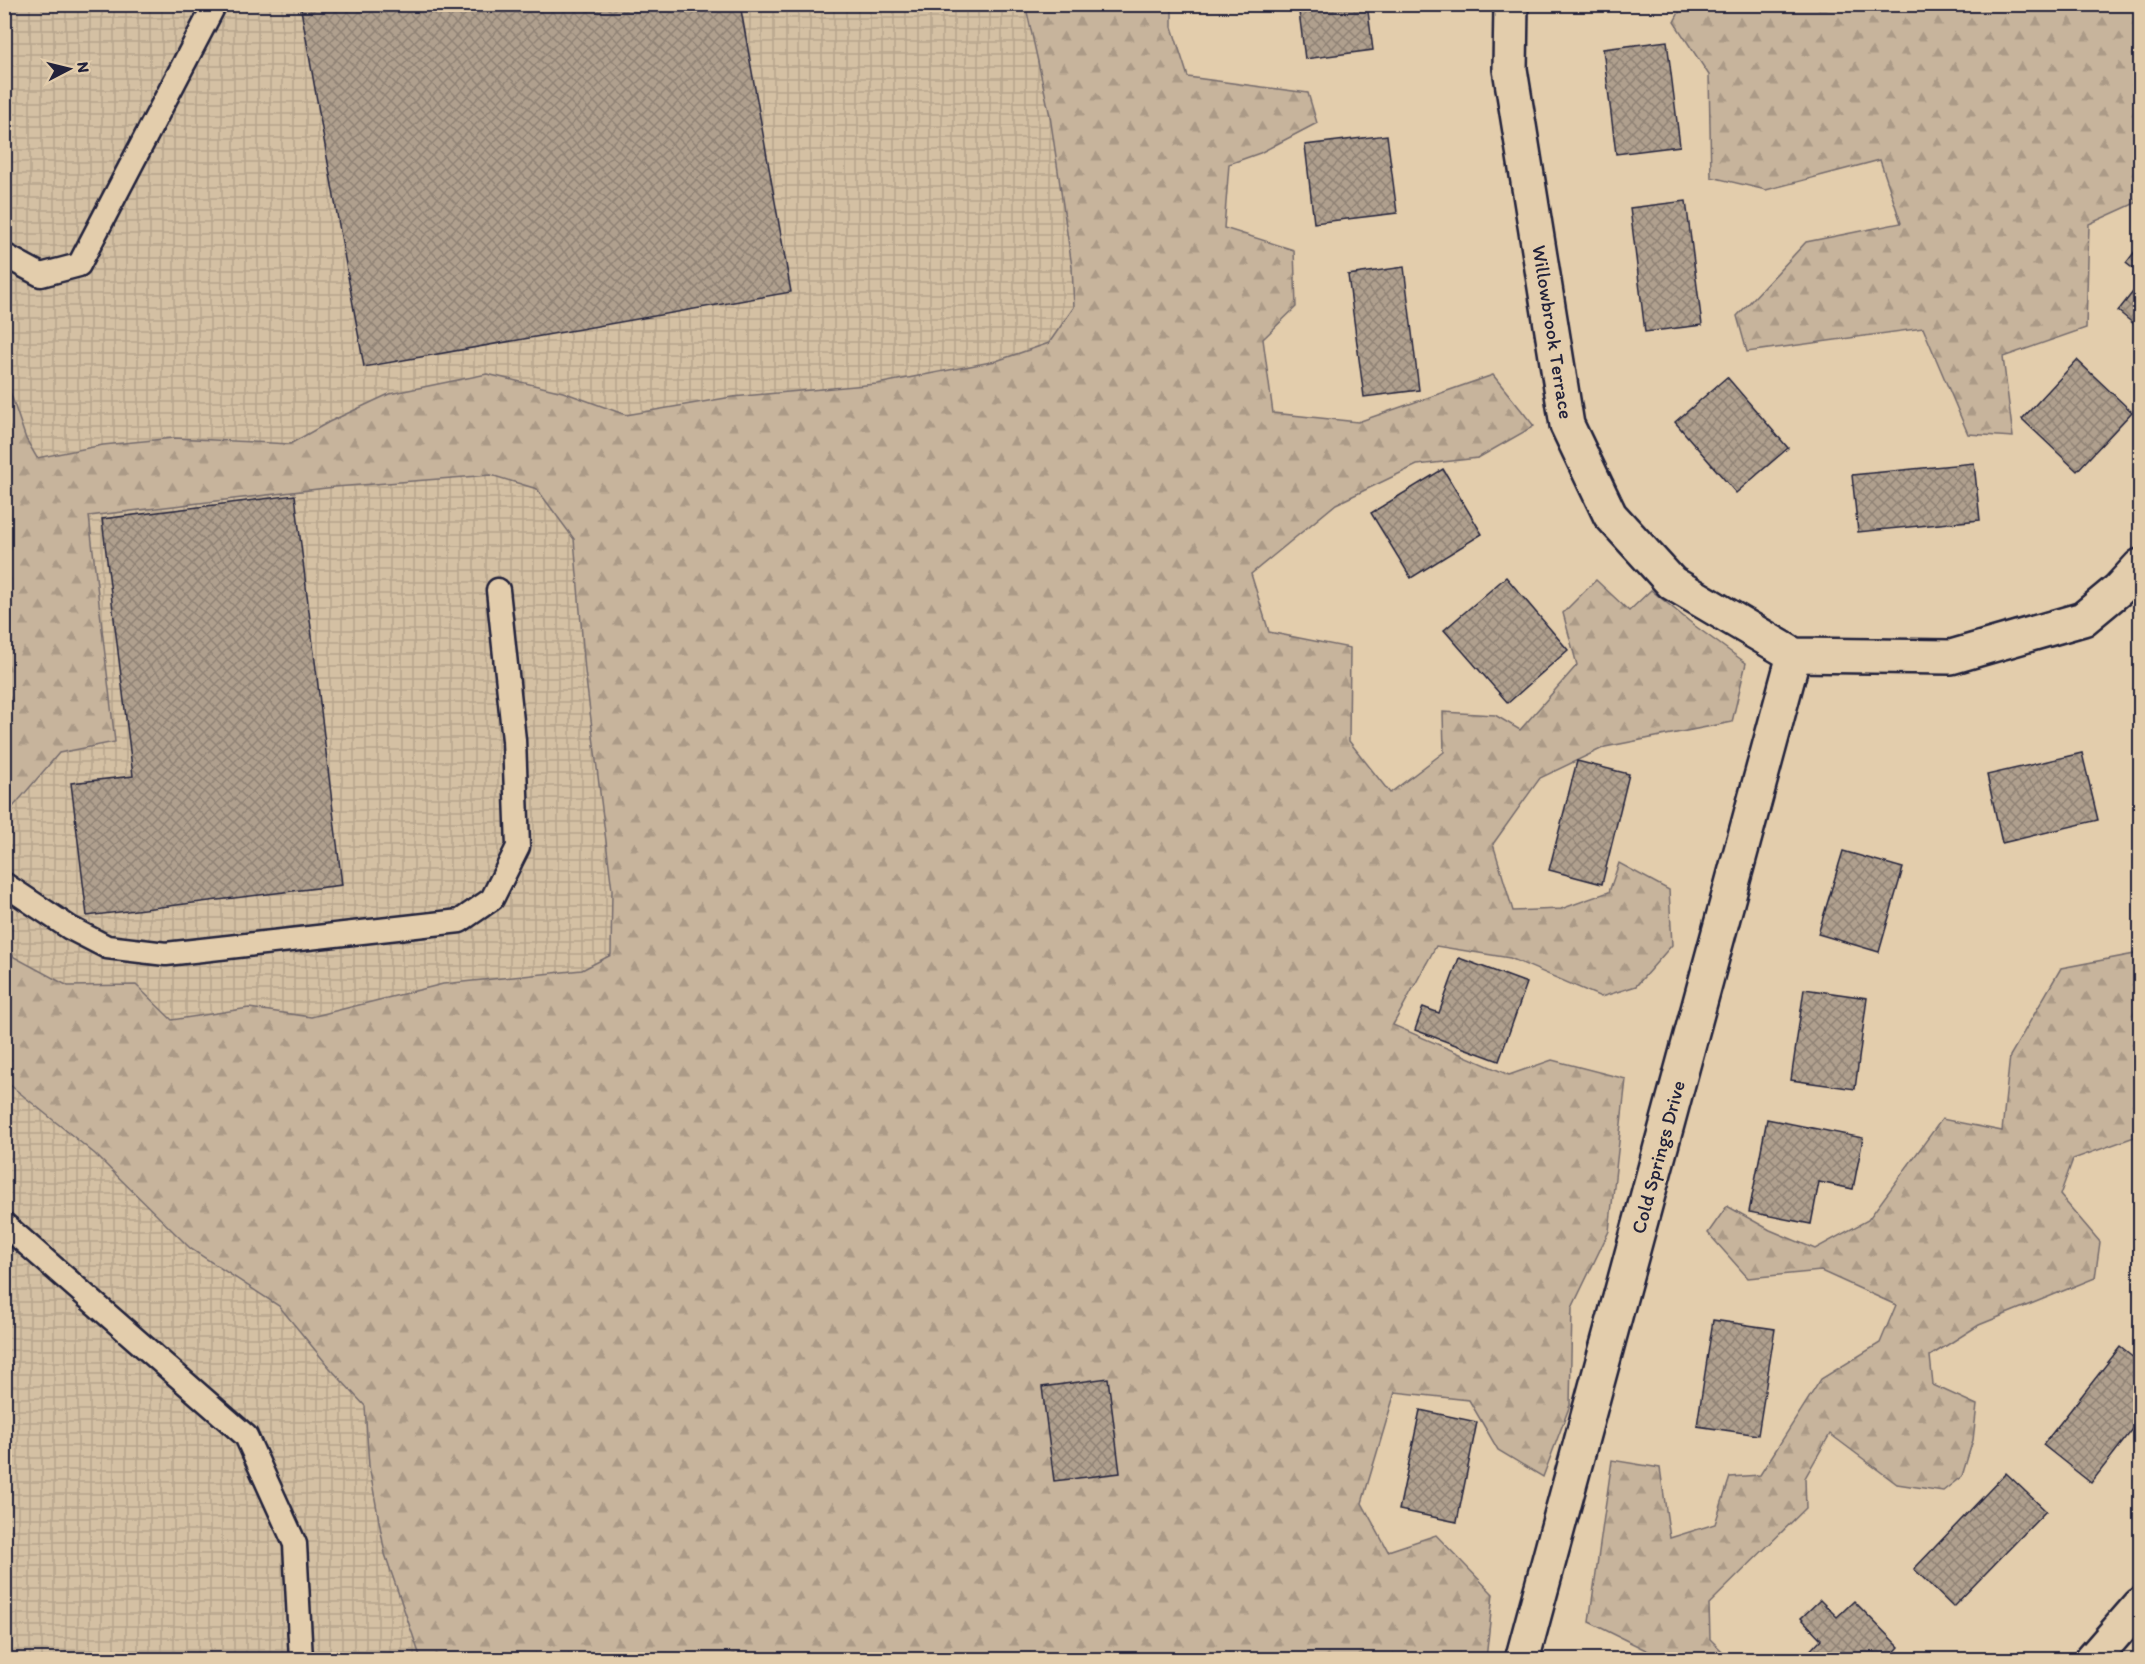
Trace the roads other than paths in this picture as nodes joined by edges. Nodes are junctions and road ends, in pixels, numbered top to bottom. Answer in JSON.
{"nodes":[{"id":1,"x":215,"y":4,"type":"edge"},
{"id":2,"x":1511,"y":4,"type":"edge"},
{"id":3,"x":4,"y":255,"type":"edge"},
{"id":4,"x":2140,"y":566,"type":"edge"},
{"id":5,"x":498,"y":591,"type":"dead end"},
{"id":6,"x":1794,"y":655,"type":"junction"},
{"id":7,"x":4,"y":884,"type":"edge"},
{"id":8,"x":4,"y":1224,"type":"edge"},
{"id":9,"x":2140,"y":1605,"type":"edge"},
{"id":10,"x":301,"y":1659,"type":"edge"},
{"id":11,"x":1522,"y":1659,"type":"edge"},
{"id":12,"x":2092,"y":1659,"type":"edge"}],
"edges":[{"from":1,"to":3,"type":"lane"},
{"from":2,"to":6,"type":"street","name":"Willowbrook Terrace"},
{"from":4,"to":6,"type":"street"},
{"from":5,"to":7,"type":"lane"},
{"from":6,"to":11,"type":"street","name":"Cold Springs Drive"},
{"from":8,"to":10,"type":"lane"},
{"from":9,"to":12,"type":"street"}]}
